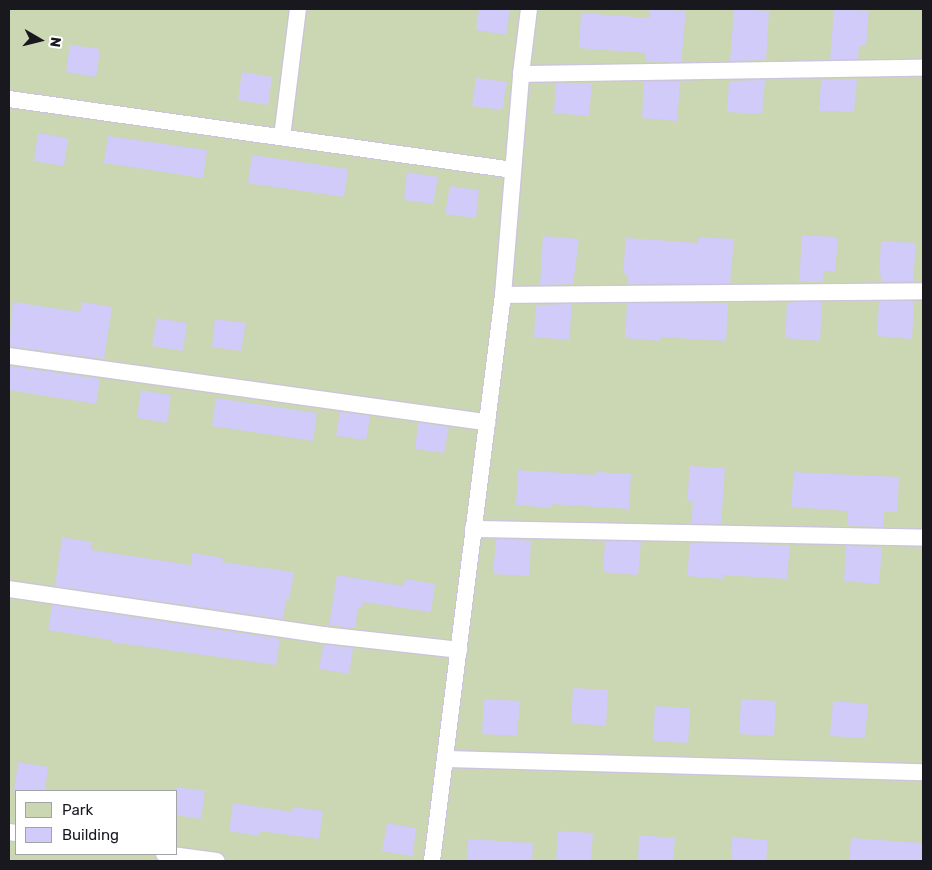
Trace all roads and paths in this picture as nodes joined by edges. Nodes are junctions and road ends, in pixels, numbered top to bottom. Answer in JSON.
{"nodes":[{"id":1,"x":298,"y":9,"type":"edge"},
{"id":2,"x":528,"y":9,"type":"edge"},
{"id":3,"x":923,"y":68,"type":"edge"},
{"id":4,"x":520,"y":74,"type":"junction"},
{"id":5,"x":9,"y":99,"type":"edge"},
{"id":6,"x":282,"y":137,"type":"junction"},
{"id":7,"x":513,"y":170,"type":"junction"},
{"id":8,"x":923,"y":291,"type":"edge"},
{"id":9,"x":504,"y":295,"type":"junction"},
{"id":10,"x":9,"y":356,"type":"edge"},
{"id":11,"x":487,"y":422,"type":"junction"},
{"id":12,"x":474,"y":529,"type":"junction"},
{"id":13,"x":923,"y":538,"type":"edge"},
{"id":14,"x":9,"y":589,"type":"edge"},
{"id":15,"x":459,"y":650,"type":"junction"},
{"id":16,"x":446,"y":759,"type":"junction"},
{"id":17,"x":923,"y":772,"type":"edge"},
{"id":18,"x":172,"y":855,"type":"edge"},
{"id":19,"x":217,"y":861,"type":"edge"},
{"id":20,"x":432,"y":861,"type":"edge"}],
"edges":[{"from":1,"to":6,"type":"lane"},
{"from":2,"to":4,"type":"lane"},
{"from":3,"to":4,"type":"lane"},
{"from":4,"to":7,"type":"lane"},
{"from":5,"to":6,"type":"lane"},
{"from":6,"to":7,"type":"lane"},
{"from":7,"to":9,"type":"lane"},
{"from":8,"to":9,"type":"lane"},
{"from":9,"to":11,"type":"lane"},
{"from":10,"to":11,"type":"lane"},
{"from":11,"to":12,"type":"lane"},
{"from":12,"to":13,"type":"lane"},
{"from":12,"to":15,"type":"lane"},
{"from":14,"to":15,"type":"lane"},
{"from":15,"to":16,"type":"lane"},
{"from":16,"to":17,"type":"lane"},
{"from":16,"to":20,"type":"lane"},
{"from":18,"to":19,"type":"lane"}]}
